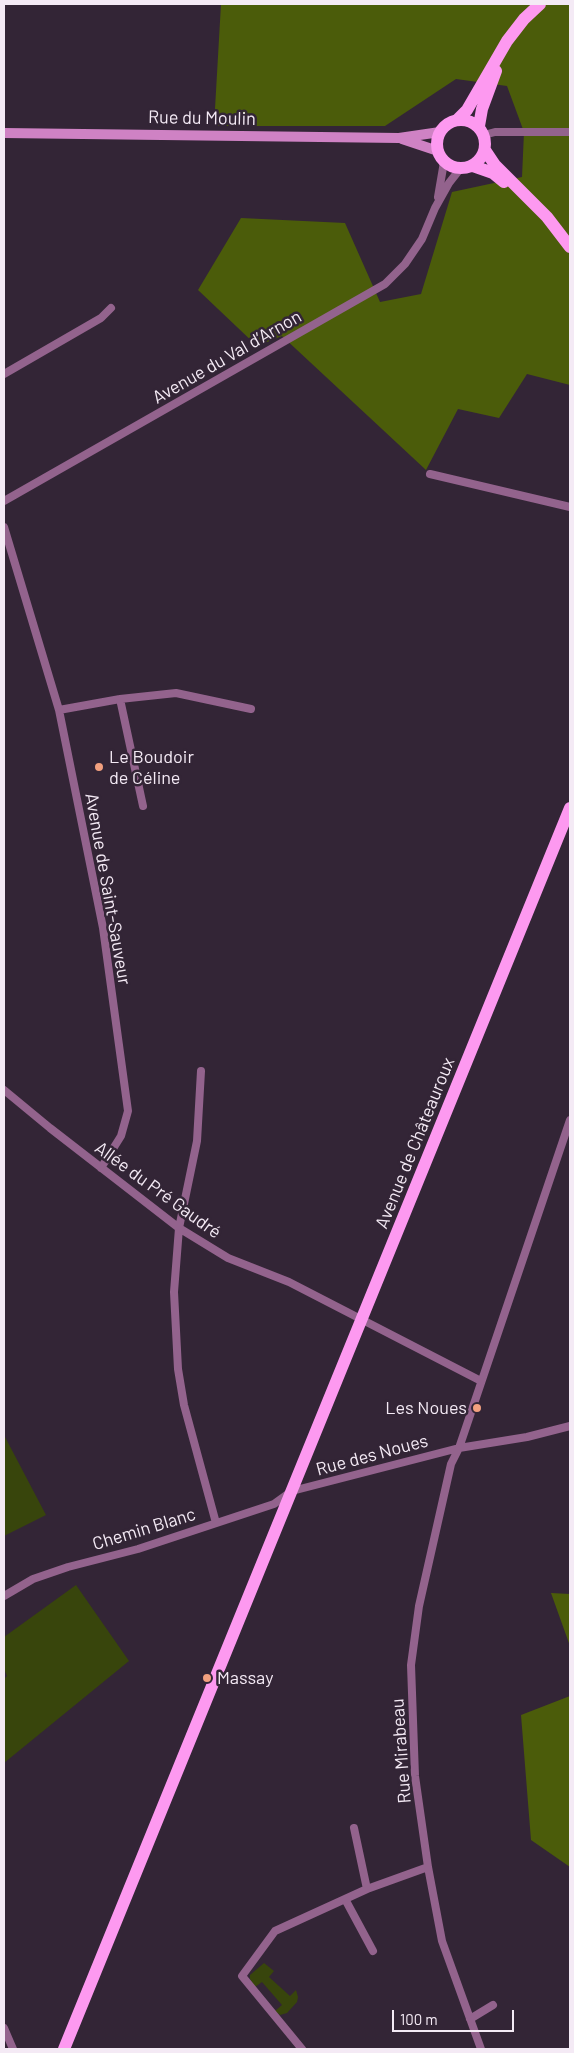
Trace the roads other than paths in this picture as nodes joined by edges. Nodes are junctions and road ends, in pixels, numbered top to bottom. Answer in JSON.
{"nodes":[{"id":1,"x":540,"y":4,"type":"edge"},
{"id":2,"x":507,"y":41,"type":"junction"},
{"id":3,"x":458,"y":119,"type":"junction"},
{"id":4,"x":482,"y":130,"type":"junction"},
{"id":5,"x":440,"y":132,"type":"junction"},
{"id":6,"x":570,"y":132,"type":"edge"},
{"id":7,"x":4,"y":133,"type":"edge"},
{"id":8,"x":399,"y":138,"type":"junction"},
{"id":9,"x":485,"y":150,"type":"junction"},
{"id":10,"x":441,"y":157,"type":"junction"},
{"id":11,"x":467,"y":167,"type":"junction"},
{"id":12,"x":533,"y":203,"type":"junction"},
{"id":13,"x":435,"y":208,"type":"junction"},
{"id":14,"x":570,"y":247,"type":"edge"},
{"id":15,"x":111,"y":308,"type":"dead end"},
{"id":16,"x":4,"y":374,"type":"edge"},
{"id":17,"x":430,"y":474,"type":"dead end"},
{"id":18,"x":4,"y":501,"type":"edge"},
{"id":19,"x":570,"y":506,"type":"edge"},
{"id":20,"x":4,"y":527,"type":"edge"},
{"id":21,"x":120,"y":699,"type":"junction"},
{"id":22,"x":251,"y":709,"type":"dead end"},
{"id":23,"x":59,"y":710,"type":"junction"},
{"id":24,"x":143,"y":806,"type":"dead end"},
{"id":25,"x":570,"y":808,"type":"edge"},
{"id":26,"x":201,"y":1071,"type":"dead end"},
{"id":27,"x":4,"y":1090,"type":"edge"},
{"id":28,"x":570,"y":1120,"type":"edge"},
{"id":29,"x":100,"y":1168,"type":"junction"},
{"id":30,"x":179,"y":1228,"type":"junction"},
{"id":31,"x":362,"y":1319,"type":"junction"},
{"id":32,"x":481,"y":1381,"type":"junction"},
{"id":33,"x":570,"y":1426,"type":"edge"},
{"id":34,"x":459,"y":1448,"type":"junction"},
{"id":35,"x":292,"y":1491,"type":"junction"},
{"id":36,"x":216,"y":1523,"type":"junction"},
{"id":37,"x":4,"y":1596,"type":"edge"},
{"id":38,"x":354,"y":1828,"type":"dead end"},
{"id":39,"x":428,"y":1867,"type":"junction"},
{"id":40,"x":367,"y":1889,"type":"junction"},
{"id":41,"x":345,"y":1899,"type":"junction"},
{"id":42,"x":373,"y":1951,"type":"dead end"},
{"id":43,"x":493,"y":2005,"type":"dead end"},
{"id":44,"x":470,"y":2018,"type":"junction"},
{"id":45,"x":4,"y":2028,"type":"edge"},
{"id":46,"x":66,"y":2044,"type":"edge"},
{"id":47,"x":13,"y":2049,"type":"edge"},
{"id":48,"x":55,"y":2049,"type":"edge"},
{"id":49,"x":302,"y":2049,"type":"edge"},
{"id":50,"x":482,"y":2049,"type":"edge"}],
"edges":[{"from":1,"to":2,"type":"main road"},
{"from":2,"to":3,"type":"main road"},
{"from":2,"to":4,"type":"main road"},
{"from":3,"to":4,"type":"main road"},
{"from":3,"to":5,"type":"main road"},
{"from":4,"to":6,"type":"street"},
{"from":4,"to":9,"type":"main road"},
{"from":5,"to":8,"type":"street","name":"Rue du Moulin"},
{"from":5,"to":10,"type":"main road"},
{"from":7,"to":8,"type":"street","name":"Rue du Moulin"},
{"from":8,"to":10,"type":"street","name":"Rue du Moulin"},
{"from":9,"to":11,"type":"main road"},
{"from":9,"to":12,"type":"main road"},
{"from":10,"to":11,"type":"main road"},
{"from":10,"to":13,"type":"street","name":"Avenue du Val d’Arnon"},
{"from":11,"to":12,"type":"main road"},
{"from":11,"to":13,"type":"street","name":"Avenue du Val d’Arnon"},
{"from":12,"to":14,"type":"main road"},
{"from":13,"to":18,"type":"street","name":"Avenue du Val d’Arnon"},
{"from":15,"to":16,"type":"street"},
{"from":17,"to":19,"type":"street"},
{"from":20,"to":23,"type":"street","name":"Avenue de Saint-Sauveur"},
{"from":21,"to":22,"type":"street"},
{"from":21,"to":23,"type":"street"},
{"from":21,"to":24,"type":"street"},
{"from":23,"to":29,"type":"street","name":"Avenue de Saint-Sauveur"},
{"from":25,"to":31,"type":"main road","name":"Avenue de Châteauroux"},
{"from":26,"to":30,"type":"street"},
{"from":27,"to":29,"type":"street","name":"Allée du Pré Gaudré"},
{"from":28,"to":32,"type":"street","name":"Rue Mirabeau"},
{"from":29,"to":30,"type":"street","name":"Allée du Pré Gaudré"},
{"from":30,"to":31,"type":"street","name":"Allée du Pré Gaudré"},
{"from":30,"to":36,"type":"street"},
{"from":31,"to":32,"type":"street","name":"Allée du Pré Gaudré"},
{"from":31,"to":35,"type":"main road","name":"Avenue de Châteauroux"},
{"from":32,"to":34,"type":"street","name":"Rue Mirabeau"},
{"from":33,"to":34,"type":"street","name":"Rue des Noues"},
{"from":34,"to":35,"type":"street","name":"Rue des Noues"},
{"from":34,"to":39,"type":"street","name":"Rue Mirabeau"},
{"from":35,"to":36,"type":"street","name":"Chemin Blanc"},
{"from":35,"to":46,"type":"main road","name":"Avenue de Châteauroux"},
{"from":36,"to":37,"type":"street","name":"Chemin Blanc"},
{"from":38,"to":40,"type":"street"},
{"from":39,"to":40,"type":"street"},
{"from":39,"to":44,"type":"street","name":"Rue Mirabeau"},
{"from":40,"to":41,"type":"street"},
{"from":41,"to":42,"type":"street"},
{"from":41,"to":49,"type":"street"},
{"from":43,"to":44,"type":"street"},
{"from":44,"to":50,"type":"street","name":"Rue Mirabeau"},
{"from":45,"to":47,"type":"street"},
{"from":46,"to":48,"type":"street"}]}
